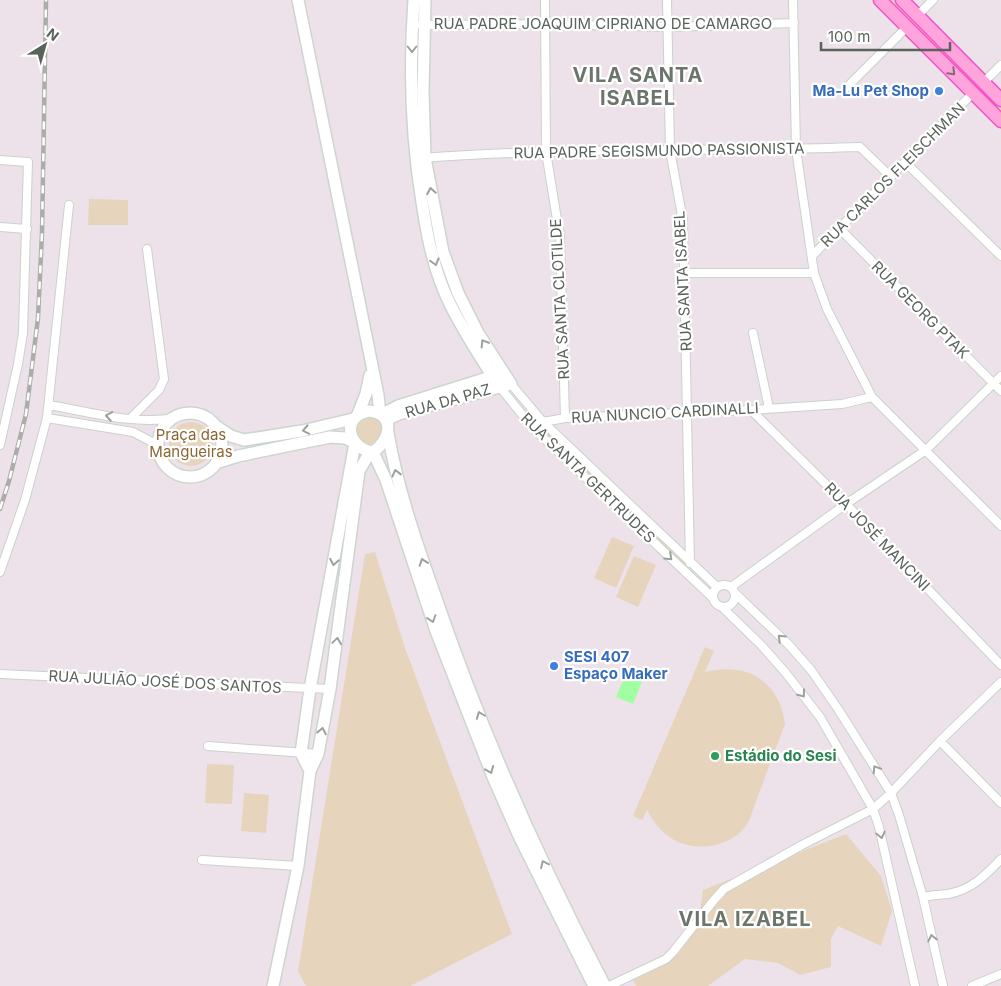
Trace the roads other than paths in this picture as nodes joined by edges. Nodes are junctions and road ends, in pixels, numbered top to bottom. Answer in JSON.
{"nodes":[{"id":1,"x":298,"y":0,"type":"edge"},
{"id":2,"x":414,"y":0,"type":"edge"},
{"id":3,"x":425,"y":0,"type":"edge"},
{"id":4,"x":545,"y":0,"type":"edge"},
{"id":5,"x":667,"y":0,"type":"edge"},
{"id":6,"x":793,"y":0,"type":"edge"},
{"id":7,"x":880,"y":0,"type":"edge"},
{"id":8,"x":902,"y":0,"type":"edge"},
{"id":9,"x":933,"y":0,"type":"edge"},
{"id":10,"x":917,"y":16,"type":"junction"},
{"id":11,"x":794,"y":23,"type":"junction"},
{"id":12,"x":545,"y":24,"type":"junction"},
{"id":13,"x":418,"y":25,"type":"junction"},
{"id":14,"x":668,"y":27,"type":"junction"},
{"id":15,"x":907,"y":27,"type":"junction"},
{"id":16,"x":1001,"y":65,"type":"edge"},
{"id":17,"x":984,"y":82,"type":"junction"},
{"id":18,"x":846,"y":88,"type":"dead end"},
{"id":19,"x":973,"y":93,"type":"junction"},
{"id":20,"x":1001,"y":100,"type":"edge"},
{"id":21,"x":1001,"y":121,"type":"edge"},
{"id":22,"x":796,"y":149,"type":"junction"},
{"id":23,"x":670,"y":150,"type":"junction"},
{"id":24,"x":546,"y":152,"type":"junction"},
{"id":25,"x":420,"y":158,"type":"junction"},
{"id":26,"x":0,"y":160,"type":"edge"},
{"id":27,"x":905,"y":162,"type":"junction"},
{"id":28,"x":891,"y":177,"type":"junction"},
{"id":29,"x":69,"y":205,"type":"dead end"},
{"id":30,"x":0,"y":227,"type":"edge"},
{"id":31,"x":839,"y":228,"type":"junction"},
{"id":32,"x":27,"y":229,"type":"junction"},
{"id":33,"x":147,"y":249,"type":"dead end"},
{"id":34,"x":812,"y":256,"type":"junction"},
{"id":35,"x":1001,"y":256,"type":"edge"},
{"id":36,"x":685,"y":273,"type":"junction"},
{"id":37,"x":814,"y":273,"type":"junction"},
{"id":38,"x":753,"y":333,"type":"dead end"},
{"id":39,"x":370,"y":363,"type":"junction"},
{"id":40,"x":1001,"y":376,"type":"edge"},
{"id":41,"x":502,"y":380,"type":"junction"},
{"id":42,"x":993,"y":383,"type":"junction"},
{"id":43,"x":1001,"y":391,"type":"edge"},
{"id":44,"x":872,"y":397,"type":"junction"},
{"id":45,"x":0,"y":402,"type":"edge"},
{"id":46,"x":10,"y":404,"type":"junction"},
{"id":47,"x":49,"y":405,"type":"junction"},
{"id":48,"x":769,"y":408,"type":"junction"},
{"id":49,"x":751,"y":410,"type":"junction"},
{"id":50,"x":688,"y":413,"type":"junction"},
{"id":51,"x":382,"y":416,"type":"junction"},
{"id":52,"x":355,"y":417,"type":"junction"},
{"id":53,"x":46,"y":418,"type":"junction"},
{"id":54,"x":175,"y":418,"type":"junction"},
{"id":55,"x":565,"y":418,"type":"junction"},
{"id":56,"x":130,"y":419,"type":"junction"},
{"id":57,"x":544,"y":422,"type":"junction"},
{"id":58,"x":215,"y":424,"type":"junction"},
{"id":59,"x":534,"y":429,"type":"junction"},
{"id":60,"x":388,"y":433,"type":"junction"},
{"id":61,"x":355,"y":443,"type":"junction"},
{"id":62,"x":0,"y":445,"type":"edge"},
{"id":63,"x":160,"y":450,"type":"junction"},
{"id":64,"x":926,"y":450,"type":"junction"},
{"id":65,"x":371,"y":452,"type":"junction"},
{"id":66,"x":216,"y":464,"type":"junction"},
{"id":67,"x":846,"y":504,"type":"junction"},
{"id":68,"x":1001,"y":526,"type":"edge"},
{"id":69,"x":690,"y":563,"type":"junction"},
{"id":70,"x":0,"y":572,"type":"edge"},
{"id":71,"x":717,"y":587,"type":"junction"},
{"id":72,"x":731,"y":587,"type":"junction"},
{"id":73,"x":736,"y":594,"type":"junction"},
{"id":74,"x":713,"y":598,"type":"junction"},
{"id":75,"x":722,"y":607,"type":"junction"},
{"id":76,"x":1001,"y":665,"type":"edge"},
{"id":77,"x":0,"y":674,"type":"edge"},
{"id":78,"x":1001,"y":682,"type":"edge"},
{"id":79,"x":310,"y":689,"type":"junction"},
{"id":80,"x":330,"y":689,"type":"junction"},
{"id":81,"x":940,"y":741,"type":"junction"},
{"id":82,"x":208,"y":746,"type":"dead end"},
{"id":83,"x":301,"y":753,"type":"junction"},
{"id":84,"x":318,"y":754,"type":"junction"},
{"id":85,"x":310,"y":771,"type":"junction"},
{"id":86,"x":891,"y":794,"type":"junction"},
{"id":87,"x":1001,"y":803,"type":"edge"},
{"id":88,"x":873,"y":809,"type":"junction"},
{"id":89,"x":1001,"y":859,"type":"edge"},
{"id":90,"x":202,"y":860,"type":"dead end"},
{"id":91,"x":298,"y":866,"type":"junction"},
{"id":92,"x":923,"y":897,"type":"junction"},
{"id":93,"x":1001,"y":974,"type":"edge"},
{"id":94,"x":273,"y":986,"type":"edge"},
{"id":95,"x":594,"y":986,"type":"edge"},
{"id":96,"x":604,"y":986,"type":"edge"},
{"id":97,"x":609,"y":986,"type":"edge"},
{"id":98,"x":915,"y":986,"type":"edge"},
{"id":99,"x":943,"y":986,"type":"edge"},
{"id":100,"x":972,"y":986,"type":"edge"}],
"edges":[{"from":1,"to":39,"type":"street"},
{"from":2,"to":13,"type":"street","name":"RUA SANTA GERTRUDES"},
{"from":3,"to":13,"type":"street","name":"RUA SANTA GERTRUDES"},
{"from":4,"to":12,"type":"street","name":"RUA SANTA CLOTILDE"},
{"from":5,"to":14,"type":"street","name":"RUA SANTA ISABEL"},
{"from":6,"to":11,"type":"street"},
{"from":7,"to":15,"type":"main road"},
{"from":8,"to":10,"type":"main road"},
{"from":9,"to":10,"type":"street"},
{"from":10,"to":17,"type":"main road"},
{"from":11,"to":14,"type":"street","name":"RUA PADRE JOAQUIM CIPRIANO DE CAMARGO"},
{"from":11,"to":22,"type":"street"},
{"from":12,"to":13,"type":"street","name":"RUA PADRE JOAQUIM CIPRIANO DE CAMARGO"},
{"from":12,"to":14,"type":"street","name":"RUA PADRE JOAQUIM CIPRIANO DE CAMARGO"},
{"from":12,"to":24,"type":"street","name":"RUA SANTA CLOTILDE"},
{"from":13,"to":25,"type":"street","name":"RUA SANTA GERTRUDES"},
{"from":14,"to":23,"type":"street","name":"RUA SANTA ISABEL"},
{"from":15,"to":18,"type":"street"},
{"from":15,"to":19,"type":"main road","one_way":true},
{"from":16,"to":17,"type":"street"},
{"from":17,"to":20,"type":"main road"},
{"from":19,"to":21,"type":"main road"},
{"from":19,"to":27,"type":"street","name":"RUA CARLOS FLEISCHMAN"},
{"from":22,"to":23,"type":"street","name":"RUA PADRE SEGISMUNDO PASSIONISTA"},
{"from":22,"to":28,"type":"street","name":"RUA PADRE SEGISMUNDO PASSIONISTA"},
{"from":22,"to":34,"type":"street"},
{"from":23,"to":24,"type":"street","name":"RUA PADRE SEGISMUNDO PASSIONISTA"},
{"from":23,"to":36,"type":"street","name":"RUA SANTA ISABEL"},
{"from":24,"to":25,"type":"street","name":"RUA PADRE SEGISMUNDO PASSIONISTA"},
{"from":24,"to":55,"type":"street","name":"RUA SANTA CLOTILDE"},
{"from":25,"to":41,"type":"street","name":"RUA SANTA GERTRUDES"},
{"from":26,"to":32,"type":"street"},
{"from":27,"to":28,"type":"street","name":"RUA CARLOS FLEISCHMAN"},
{"from":27,"to":35,"type":"street"},
{"from":28,"to":31,"type":"street","name":"RUA CARLOS FLEISCHMAN"},
{"from":29,"to":47,"type":"street"},
{"from":30,"to":32,"type":"street"},
{"from":31,"to":34,"type":"street","name":"RUA CARLOS FLEISCHMAN"},
{"from":31,"to":42,"type":"street","name":"RUA GEORG PTAK"},
{"from":32,"to":46,"type":"street"},
{"from":33,"to":56,"type":"street"},
{"from":34,"to":37,"type":"street"},
{"from":36,"to":37,"type":"street"},
{"from":36,"to":50,"type":"street","name":"RUA SANTA ISABEL"},
{"from":37,"to":44,"type":"street"},
{"from":38,"to":48,"type":"street","name":"RUA NUNCIO CARDINALLI"},
{"from":39,"to":51,"type":"street"},
{"from":39,"to":52,"type":"street"},
{"from":40,"to":42,"type":"street"},
{"from":41,"to":51,"type":"street","name":"RUA DA PAZ"},
{"from":41,"to":57,"type":"street","name":"RUA SANTA GERTRUDES"},
{"from":41,"to":59,"type":"street","name":"RUA SANTA GERTRUDES"},
{"from":42,"to":43,"type":"street","name":"RUA GEORG PTAK"},
{"from":42,"to":64,"type":"street"},
{"from":44,"to":48,"type":"street","name":"RUA NUNCIO CARDINALLI"},
{"from":44,"to":64,"type":"street"},
{"from":45,"to":46,"type":"street"},
{"from":46,"to":62,"type":"street"},
{"from":47,"to":53,"type":"street"},
{"from":56,"to":47,"type":"street","one_way":true},
{"from":48,"to":49,"type":"street","name":"RUA NUNCIO CARDINALLI"},
{"from":49,"to":50,"type":"street","name":"RUA NUNCIO CARDINALLI"},
{"from":49,"to":67,"type":"street","name":"RUA JOSÉ MANCINI"},
{"from":50,"to":55,"type":"street","name":"RUA NUNCIO CARDINALLI"},
{"from":50,"to":69,"type":"street","name":"RUA SANTA ISABEL"},
{"from":51,"to":52,"type":"street"},
{"from":51,"to":60,"type":"street"},
{"from":52,"to":58,"type":"street","one_way":true},
{"from":52,"to":61,"type":"street"},
{"from":53,"to":63,"type":"street"},
{"from":53,"to":70,"type":"street"},
{"from":54,"to":56,"type":"street"},
{"from":54,"to":58,"type":"street"},
{"from":54,"to":63,"type":"street"},
{"from":55,"to":57,"type":"street","name":"RUA NUNCIO CARDINALLI"},
{"from":57,"to":59,"type":"street","name":"RUA NUNCIO CARDINALLI"},
{"from":57,"to":69,"type":"street","name":"RUA SANTA GERTRUDES"},
{"from":58,"to":66,"type":"street"},
{"from":59,"to":74,"type":"street","name":"RUA SANTA GERTRUDES","one_way":true},
{"from":60,"to":65,"type":"street"},
{"from":96,"to":60,"type":"street","one_way":true},
{"from":61,"to":65,"type":"street"},
{"from":61,"to":66,"type":"street"},
{"from":61,"to":79,"type":"street","one_way":true},
{"from":63,"to":66,"type":"street"},
{"from":64,"to":67,"type":"street"},
{"from":64,"to":68,"type":"street"},
{"from":80,"to":65,"type":"street","one_way":true},
{"from":65,"to":95,"type":"street","one_way":true},
{"from":67,"to":72,"type":"street"},
{"from":67,"to":76,"type":"street","name":"RUA JOSÉ MANCINI"},
{"from":69,"to":71,"type":"street","name":"RUA SANTA GERTRUDES"},
{"from":71,"to":72,"type":"street"},
{"from":71,"to":74,"type":"street"},
{"from":72,"to":73,"type":"street"},
{"from":73,"to":75,"type":"street"},
{"from":86,"to":73,"type":"street","one_way":true},
{"from":74,"to":75,"type":"street"},
{"from":75,"to":88,"type":"street","one_way":true},
{"from":77,"to":79,"type":"street","name":"RUA JULIÃO JOSÉ DOS SANTOS"},
{"from":78,"to":81,"type":"street"},
{"from":79,"to":80,"type":"street","name":"RUA JULIÃO JOSÉ DOS SANTOS"},
{"from":79,"to":83,"type":"street"},
{"from":84,"to":80,"type":"street","one_way":true},
{"from":81,"to":86,"type":"street"},
{"from":81,"to":87,"type":"street"},
{"from":82,"to":83,"type":"street"},
{"from":83,"to":84,"type":"street"},
{"from":83,"to":85,"type":"street"},
{"from":84,"to":85,"type":"street"},
{"from":85,"to":91,"type":"street"},
{"from":86,"to":88,"type":"street"},
{"from":86,"to":92,"type":"street"},
{"from":88,"to":97,"type":"street"},
{"from":88,"to":98,"type":"street","one_way":true},
{"from":89,"to":92,"type":"street"},
{"from":90,"to":91,"type":"street"},
{"from":91,"to":94,"type":"street"},
{"from":99,"to":92,"type":"street","one_way":true},
{"from":93,"to":100,"type":"street"}]}
